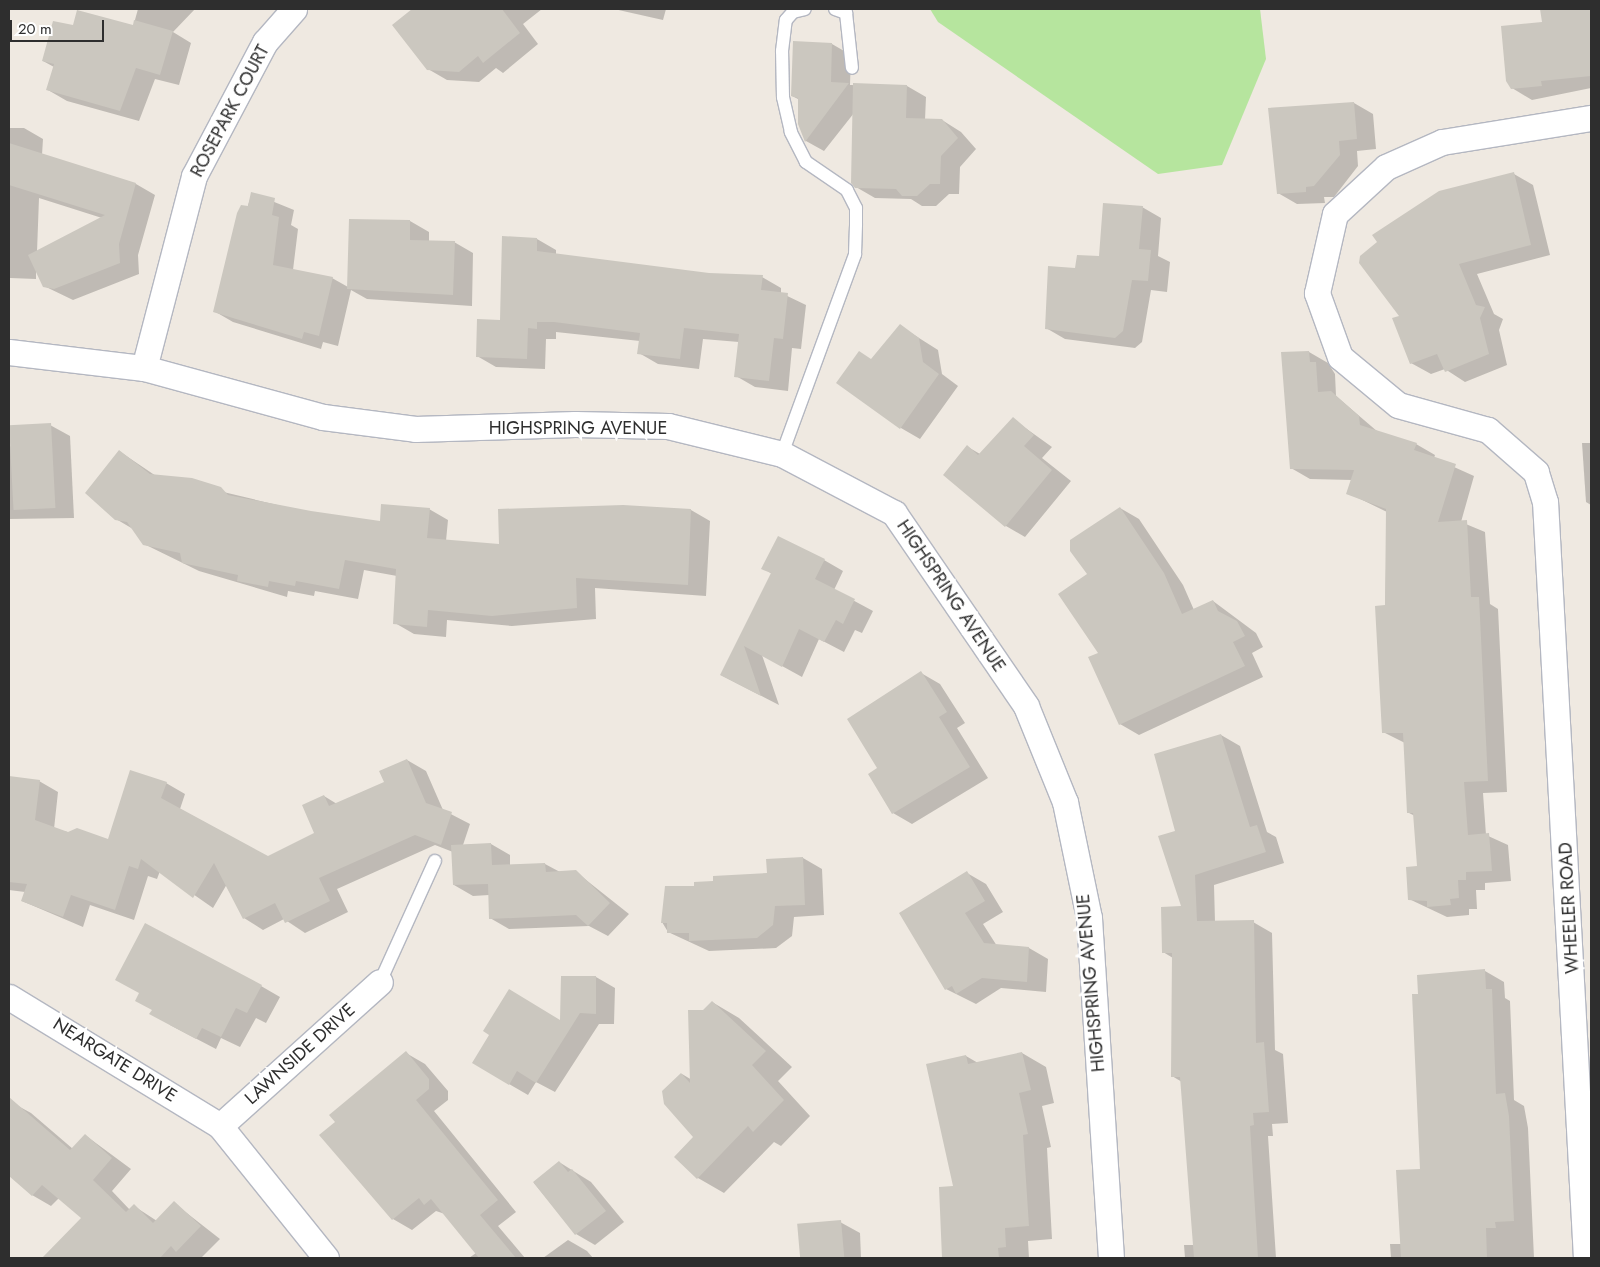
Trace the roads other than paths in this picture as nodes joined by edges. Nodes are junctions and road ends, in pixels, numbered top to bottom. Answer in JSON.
{"nodes":[{"id":1,"x":294,"y":9,"type":"edge"},
{"id":2,"x":805,"y":9,"type":"edge"},
{"id":3,"x":835,"y":9,"type":"edge"},
{"id":4,"x":852,"y":68,"type":"dead end"},
{"id":5,"x":1591,"y":118,"type":"edge"},
{"id":6,"x":9,"y":352,"type":"edge"},
{"id":7,"x":144,"y":368,"type":"junction"},
{"id":8,"x":782,"y":454,"type":"junction"},
{"id":9,"x":435,"y":861,"type":"dead end"},
{"id":10,"x":380,"y":982,"type":"joint"},
{"id":11,"x":9,"y":997,"type":"edge"},
{"id":12,"x":220,"y":1126,"type":"junction"},
{"id":13,"x":326,"y":1258,"type":"edge"},
{"id":14,"x":1111,"y":1258,"type":"edge"},
{"id":15,"x":1586,"y":1258,"type":"edge"}],
"edges":[{"from":1,"to":7,"type":"street","name":"ROSEPARK COURT"},
{"from":2,"to":8,"type":"lane"},
{"from":3,"to":4,"type":"lane"},
{"from":5,"to":15,"type":"street","name":"WHEELER ROAD"},
{"from":6,"to":7,"type":"street","name":"HIGHSPRING AVENUE"},
{"from":7,"to":8,"type":"street","name":"HIGHSPRING AVENUE"},
{"from":8,"to":14,"type":"street","name":"HIGHSPRING AVENUE"},
{"from":9,"to":10,"type":"lane"},
{"from":10,"to":12,"type":"street","name":"LAWNSIDE DRIVE"},
{"from":11,"to":12,"type":"street","name":"NEARGATE DRIVE"},
{"from":12,"to":13,"type":"street","name":"NEARGATE DRIVE"}]}
